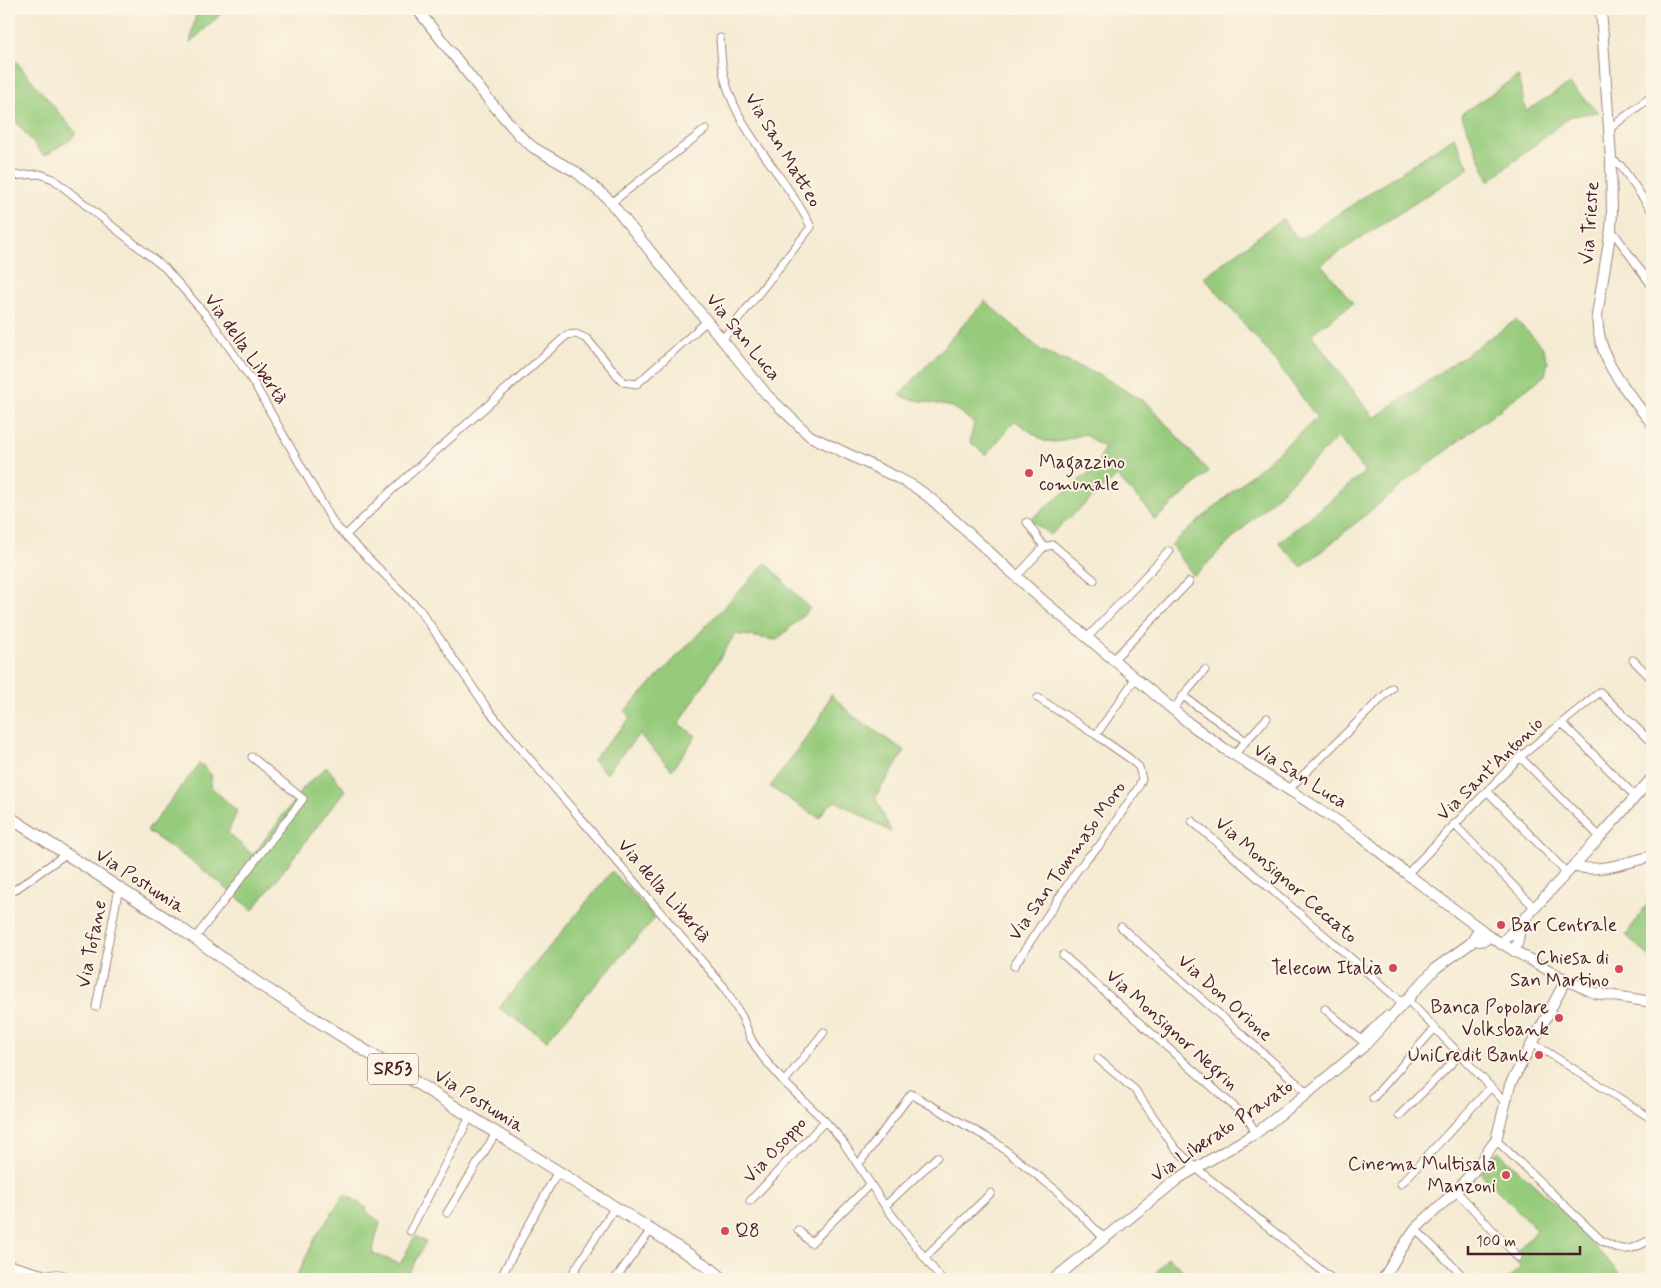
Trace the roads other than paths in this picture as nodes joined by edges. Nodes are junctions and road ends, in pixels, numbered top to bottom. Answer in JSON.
{"nodes":[{"id":1,"x":417,"y":9,"type":"edge"},
{"id":2,"x":1601,"y":9,"type":"edge"},
{"id":3,"x":720,"y":38,"type":"dead end"},
{"id":4,"x":1652,"y":96,"type":"edge"},
{"id":5,"x":706,"y":129,"type":"dead end"},
{"id":6,"x":1609,"y":129,"type":"junction"},
{"id":7,"x":1611,"y":158,"type":"junction"},
{"id":8,"x":9,"y":176,"type":"edge"},
{"id":9,"x":611,"y":203,"type":"junction"},
{"id":10,"x":1652,"y":211,"type":"edge"},
{"id":11,"x":1611,"y":229,"type":"junction"},
{"id":12,"x":1652,"y":286,"type":"edge"},
{"id":13,"x":707,"y":321,"type":"junction"},
{"id":14,"x":722,"y":340,"type":"junction"},
{"id":15,"x":1652,"y":424,"type":"edge"},
{"id":16,"x":1027,"y":522,"type":"dead end"},
{"id":17,"x":346,"y":535,"type":"junction"},
{"id":18,"x":1044,"y":547,"type":"junction"},
{"id":19,"x":1169,"y":552,"type":"dead end"},
{"id":20,"x":1016,"y":577,"type":"junction"},
{"id":21,"x":1094,"y":580,"type":"dead end"},
{"id":22,"x":1189,"y":582,"type":"dead end"},
{"id":23,"x":1087,"y":638,"type":"junction"},
{"id":24,"x":1113,"y":660,"type":"junction"},
{"id":25,"x":1633,"y":660,"type":"dead end"},
{"id":26,"x":1205,"y":670,"type":"dead end"},
{"id":27,"x":1135,"y":679,"type":"junction"},
{"id":28,"x":1652,"y":679,"type":"edge"},
{"id":29,"x":1392,"y":688,"type":"dead end"},
{"id":30,"x":1183,"y":696,"type":"junction"},
{"id":31,"x":1038,"y":698,"type":"dead end"},
{"id":32,"x":1172,"y":710,"type":"junction"},
{"id":33,"x":1267,"y":718,"type":"dead end"},
{"id":34,"x":1562,"y":723,"type":"junction"},
{"id":35,"x":1096,"y":735,"type":"junction"},
{"id":36,"x":1246,"y":741,"type":"junction"},
{"id":37,"x":1652,"y":743,"type":"edge"},
{"id":38,"x":1234,"y":755,"type":"junction"},
{"id":39,"x":252,"y":757,"type":"dead end"},
{"id":40,"x":1520,"y":757,"type":"junction"},
{"id":41,"x":1652,"y":778,"type":"edge"},
{"id":42,"x":1289,"y":789,"type":"junction"},
{"id":43,"x":1487,"y":791,"type":"junction"},
{"id":44,"x":1636,"y":797,"type":"junction"},
{"id":45,"x":9,"y":817,"type":"edge"},
{"id":46,"x":1192,"y":820,"type":"dead end"},
{"id":47,"x":1454,"y":824,"type":"junction"},
{"id":48,"x":1600,"y":837,"type":"junction"},
{"id":49,"x":66,"y":854,"type":"junction"},
{"id":50,"x":1652,"y":856,"type":"edge"},
{"id":51,"x":1575,"y":865,"type":"junction"},
{"id":52,"x":1567,"y":873,"type":"junction"},
{"id":53,"x":1407,"y":874,"type":"junction"},
{"id":54,"x":119,"y":888,"type":"junction"},
{"id":55,"x":9,"y":894,"type":"edge"},
{"id":56,"x":1534,"y":907,"type":"junction"},
{"id":57,"x":1522,"y":921,"type":"junction"},
{"id":58,"x":1121,"y":927,"type":"dead end"},
{"id":59,"x":194,"y":938,"type":"junction"},
{"id":60,"x":1479,"y":938,"type":"junction"},
{"id":61,"x":1500,"y":943,"type":"junction"},
{"id":62,"x":1514,"y":951,"type":"junction"},
{"id":63,"x":1063,"y":955,"type":"dead end"},
{"id":64,"x":1014,"y":966,"type":"dead end"},
{"id":65,"x":1566,"y":980,"type":"junction"},
{"id":66,"x":1404,"y":1001,"type":"junction"},
{"id":67,"x":1652,"y":1002,"type":"edge"},
{"id":68,"x":96,"y":1007,"type":"dead end"},
{"id":69,"x":1325,"y":1009,"type":"dead end"},
{"id":70,"x":1435,"y":1028,"type":"junction"},
{"id":71,"x":824,"y":1032,"type":"dead end"},
{"id":72,"x":1533,"y":1043,"type":"junction"},
{"id":73,"x":1460,"y":1054,"type":"junction"},
{"id":74,"x":1098,"y":1059,"type":"dead end"},
{"id":75,"x":784,"y":1082,"type":"junction"},
{"id":76,"x":1491,"y":1088,"type":"junction"},
{"id":77,"x":1308,"y":1093,"type":"junction"},
{"id":78,"x":1373,"y":1098,"type":"dead end"},
{"id":79,"x":1505,"y":1102,"type":"junction"},
{"id":80,"x":470,"y":1116,"type":"junction"},
{"id":81,"x":1399,"y":1116,"type":"dead end"},
{"id":82,"x":1652,"y":1119,"type":"edge"},
{"id":83,"x":825,"y":1121,"type":"junction"},
{"id":84,"x":496,"y":1133,"type":"junction"},
{"id":85,"x":1256,"y":1133,"type":"junction"},
{"id":86,"x":1496,"y":1140,"type":"junction"},
{"id":87,"x":937,"y":1157,"type":"dead end"},
{"id":88,"x":858,"y":1165,"type":"junction"},
{"id":89,"x":1196,"y":1168,"type":"junction"},
{"id":90,"x":558,"y":1172,"type":"junction"},
{"id":91,"x":870,"y":1184,"type":"junction"},
{"id":92,"x":1401,"y":1184,"type":"dead end"},
{"id":93,"x":1456,"y":1191,"type":"junction"},
{"id":94,"x":991,"y":1193,"type":"dead end"},
{"id":95,"x":750,"y":1201,"type":"dead end"},
{"id":96,"x":885,"y":1206,"type":"junction"},
{"id":97,"x":615,"y":1207,"type":"junction"},
{"id":98,"x":447,"y":1213,"type":"dead end"},
{"id":99,"x":650,"y":1230,"type":"junction"},
{"id":100,"x":798,"y":1230,"type":"dead end"},
{"id":101,"x":1415,"y":1230,"type":"junction"},
{"id":102,"x":410,"y":1231,"type":"dead end"},
{"id":103,"x":1104,"y":1238,"type":"junction"},
{"id":104,"x":1652,"y":1239,"type":"edge"},
{"id":105,"x":925,"y":1257,"type":"junction"},
{"id":106,"x":1518,"y":1257,"type":"dead end"},
{"id":107,"x":9,"y":1264,"type":"edge"},
{"id":108,"x":502,"y":1275,"type":"dead end"},
{"id":109,"x":46,"y":1277,"type":"edge"},
{"id":110,"x":70,"y":1279,"type":"edge"},
{"id":111,"x":569,"y":1279,"type":"edge"},
{"id":112,"x":615,"y":1279,"type":"edge"},
{"id":113,"x":723,"y":1279,"type":"edge"},
{"id":114,"x":941,"y":1279,"type":"edge"},
{"id":115,"x":1054,"y":1279,"type":"edge"},
{"id":116,"x":1332,"y":1279,"type":"edge"},
{"id":117,"x":1383,"y":1279,"type":"edge"},
{"id":118,"x":1466,"y":1279,"type":"edge"}],
"edges":[{"from":1,"to":9,"type":"street","name":"Via San Luca"},
{"from":2,"to":6,"type":"street","name":"Via Trieste"},
{"from":3,"to":14,"type":"street","name":"Via San Matteo"},
{"from":4,"to":6,"type":"street"},
{"from":5,"to":9,"type":"street"},
{"from":6,"to":7,"type":"street","name":"Via Trieste"},
{"from":7,"to":10,"type":"street"},
{"from":7,"to":11,"type":"street","name":"Via Trieste"},
{"from":8,"to":17,"type":"street","name":"Via della Libertà"},
{"from":9,"to":13,"type":"street","name":"Via San Luca"},
{"from":11,"to":12,"type":"street"},
{"from":11,"to":15,"type":"street","name":"Via Trieste"},
{"from":13,"to":14,"type":"street","name":"Via San Luca"},
{"from":13,"to":17,"type":"street"},
{"from":14,"to":20,"type":"street","name":"Via San Luca"},
{"from":16,"to":18,"type":"street"},
{"from":17,"to":75,"type":"street","name":"Via della Libertà"},
{"from":18,"to":20,"type":"street"},
{"from":18,"to":21,"type":"street"},
{"from":19,"to":23,"type":"street"},
{"from":20,"to":23,"type":"street","name":"Via San Luca"},
{"from":22,"to":24,"type":"street"},
{"from":23,"to":24,"type":"street","name":"Via San Luca"},
{"from":24,"to":27,"type":"street","name":"Via San Luca"},
{"from":25,"to":28,"type":"street"},
{"from":26,"to":30,"type":"street"},
{"from":27,"to":32,"type":"street","name":"Via San Luca"},
{"from":27,"to":35,"type":"street"},
{"from":29,"to":42,"type":"street"},
{"from":30,"to":32,"type":"street"},
{"from":30,"to":36,"type":"street"},
{"from":31,"to":35,"type":"street","name":"Via San Tommaso Moro"},
{"from":32,"to":38,"type":"street","name":"Via San Luca"},
{"from":33,"to":36,"type":"street"},
{"from":34,"to":37,"type":"street","name":"Via Sant'Antonio"},
{"from":34,"to":40,"type":"street","name":"Via Sant'Antonio"},
{"from":34,"to":44,"type":"street"},
{"from":35,"to":64,"type":"street","name":"Via San Tommaso Moro"},
{"from":36,"to":38,"type":"street"},
{"from":38,"to":42,"type":"street","name":"Via San Luca"},
{"from":39,"to":59,"type":"street"},
{"from":40,"to":43,"type":"street","name":"Via Sant'Antonio"},
{"from":40,"to":48,"type":"street"},
{"from":41,"to":44,"type":"street"},
{"from":42,"to":53,"type":"street","name":"Via San Luca"},
{"from":43,"to":47,"type":"street","name":"Via Sant'Antonio"},
{"from":43,"to":52,"type":"street"},
{"from":44,"to":48,"type":"street"},
{"from":45,"to":49,"type":"main road","number":"SR53"},
{"from":46,"to":66,"type":"street","name":"Via Monsignor Ceccato"},
{"from":47,"to":53,"type":"street","name":"Via Sant'Antonio"},
{"from":47,"to":56,"type":"street"},
{"from":48,"to":51,"type":"street"},
{"from":49,"to":54,"type":"main road","name":"Via Postumia","number":"SR53"},
{"from":49,"to":55,"type":"street"},
{"from":50,"to":51,"type":"street"},
{"from":51,"to":52,"type":"street"},
{"from":52,"to":56,"type":"street"},
{"from":53,"to":60,"type":"street","name":"Via San Luca"},
{"from":54,"to":59,"type":"main road","name":"Via Postumia","number":"SR53"},
{"from":54,"to":68,"type":"street","name":"Via Tofane"},
{"from":56,"to":57,"type":"street"},
{"from":57,"to":61,"type":"street"},
{"from":57,"to":62,"type":"street"},
{"from":58,"to":77,"type":"street","name":"Via Don Orione"},
{"from":59,"to":80,"type":"main road","name":"Via Postumia","number":"SR53"},
{"from":60,"to":61,"type":"street"},
{"from":60,"to":66,"type":"street","name":"Via Liberato Pravato"},
{"from":61,"to":62,"type":"street"},
{"from":62,"to":65,"type":"street"},
{"from":63,"to":85,"type":"street","name":"Via Monsignor Negrin"},
{"from":65,"to":67,"type":"street"},
{"from":65,"to":72,"type":"street"},
{"from":66,"to":69,"type":"street"},
{"from":66,"to":70,"type":"street","name":"Via Monsignor Ceccato"},
{"from":66,"to":77,"type":"street","name":"Via Liberato Pravato"},
{"from":70,"to":73,"type":"street","name":"Via Monsignor Ceccato"},
{"from":70,"to":78,"type":"street"},
{"from":71,"to":75,"type":"street"},
{"from":72,"to":79,"type":"street"},
{"from":72,"to":82,"type":"street"},
{"from":73,"to":76,"type":"street","name":"Via Monsignor Ceccato"},
{"from":73,"to":81,"type":"street"},
{"from":74,"to":89,"type":"street"},
{"from":75,"to":83,"type":"street","name":"Via della Libertà"},
{"from":76,"to":79,"type":"street","name":"Via Monsignor Ceccato"},
{"from":76,"to":92,"type":"street"},
{"from":77,"to":85,"type":"street","name":"Via Liberato Pravato"},
{"from":79,"to":86,"type":"street"},
{"from":80,"to":84,"type":"main road","name":"Via Postumia","number":"SR53"},
{"from":80,"to":102,"type":"street"},
{"from":83,"to":88,"type":"street","name":"Via della Libertà"},
{"from":83,"to":95,"type":"street","name":"Via Osoppo"},
{"from":84,"to":90,"type":"main road","name":"Via Postumia","number":"SR53"},
{"from":84,"to":98,"type":"street"},
{"from":85,"to":89,"type":"street","name":"Via Liberato Pravato"},
{"from":86,"to":93,"type":"street"},
{"from":86,"to":104,"type":"street"},
{"from":87,"to":96,"type":"street"},
{"from":88,"to":91,"type":"street","name":"Via della Libertà"},
{"from":88,"to":103,"type":"street"},
{"from":89,"to":103,"type":"street","name":"Via Liberato Pravato"},
{"from":89,"to":116,"type":"street"},
{"from":90,"to":97,"type":"main road","name":"Via Postumia","number":"SR53"},
{"from":90,"to":108,"type":"street"},
{"from":91,"to":96,"type":"street","name":"Via della Libertà"},
{"from":91,"to":100,"type":"street"},
{"from":93,"to":101,"type":"street"},
{"from":93,"to":106,"type":"street"},
{"from":94,"to":105,"type":"street"},
{"from":96,"to":105,"type":"street","name":"Via della Libertà"},
{"from":97,"to":99,"type":"main road","name":"Via Postumia","number":"SR53"},
{"from":97,"to":111,"type":"street"},
{"from":99,"to":112,"type":"street"},
{"from":99,"to":113,"type":"main road","name":"Via Postumia","number":"SR53"},
{"from":101,"to":117,"type":"street"},
{"from":101,"to":118,"type":"street"},
{"from":103,"to":115,"type":"street","name":"Via Liberato Pravato"},
{"from":105,"to":114,"type":"street","name":"Via della Libertà"},
{"from":107,"to":109,"type":"street"},
{"from":109,"to":110,"type":"street"}]}
